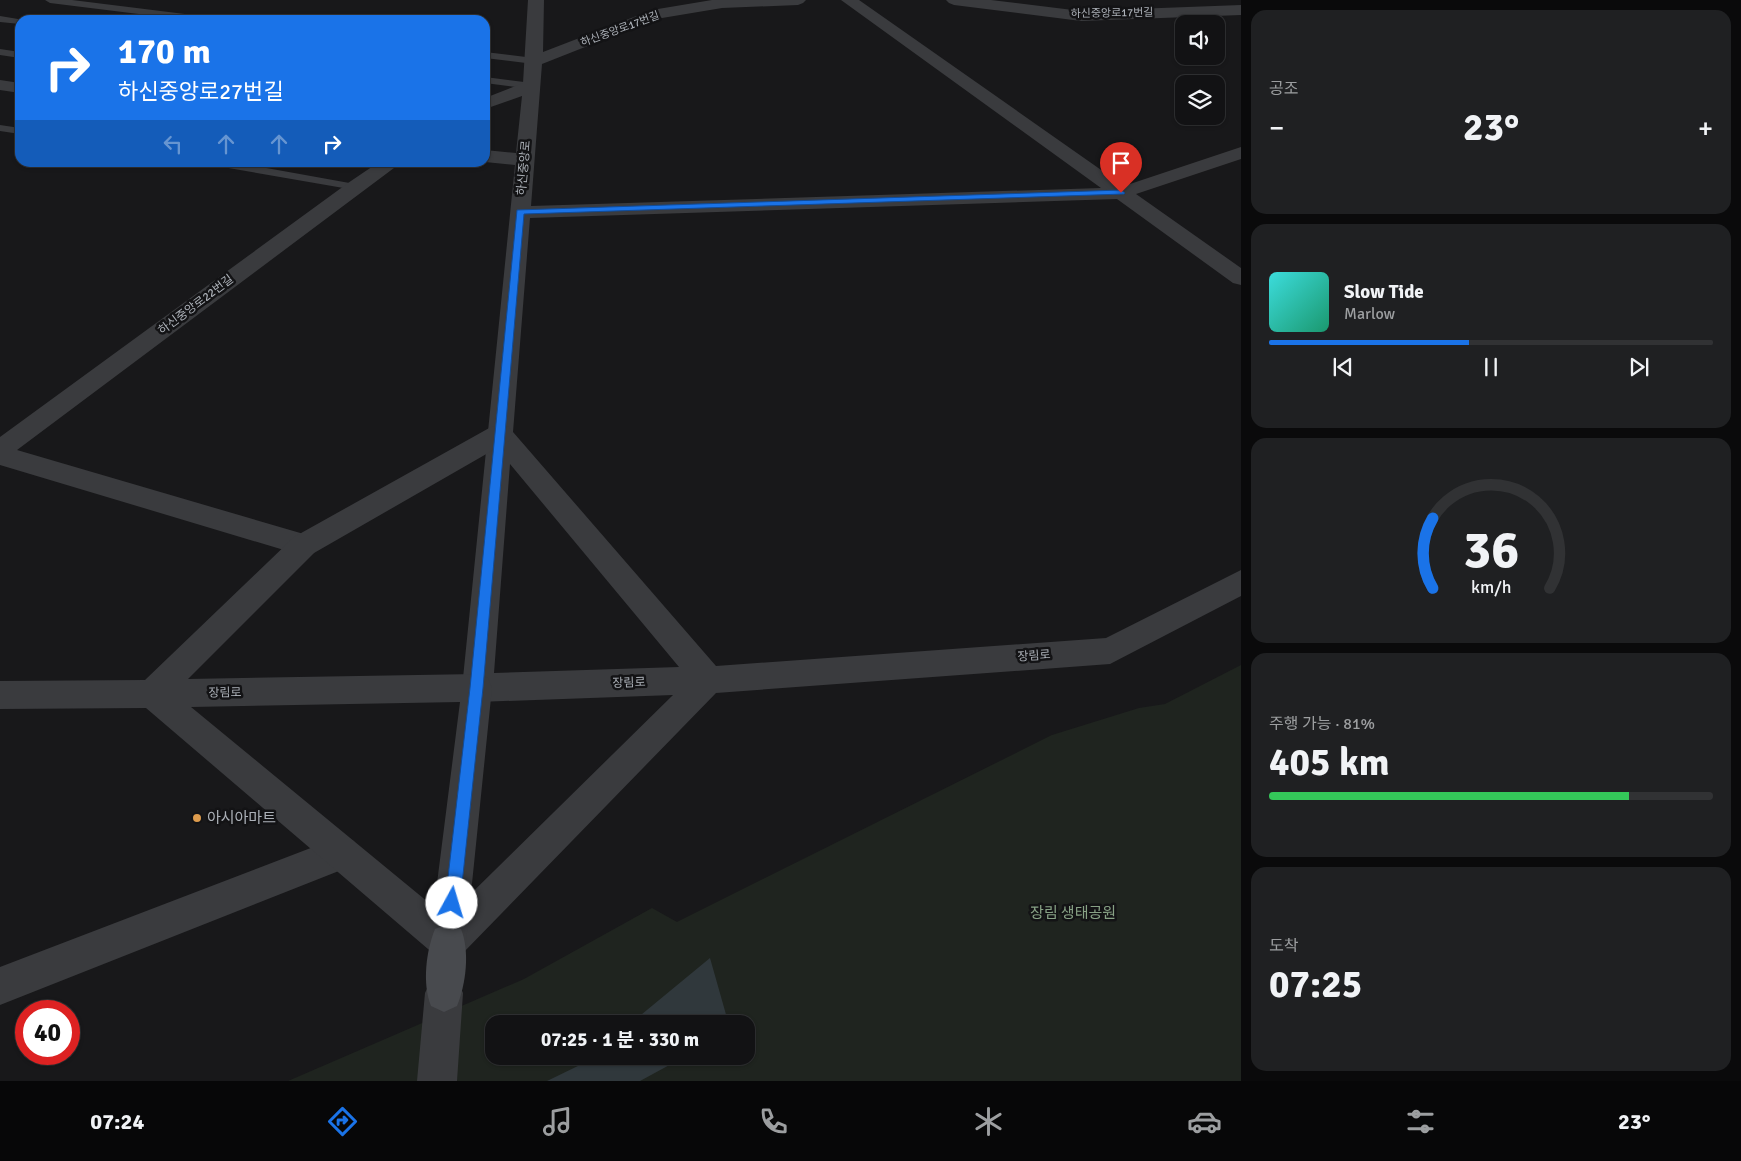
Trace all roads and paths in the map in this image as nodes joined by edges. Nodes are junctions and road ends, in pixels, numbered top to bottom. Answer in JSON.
{"nodes":[{"id":1,"x":50,"y":0,"type":"edge"},
{"id":2,"x":536,"y":0,"type":"edge"},
{"id":3,"x":798,"y":0,"type":"edge"},
{"id":4,"x":849,"y":0,"type":"edge"},
{"id":5,"x":954,"y":0,"type":"edge"},
{"id":6,"x":1241,"y":10,"type":"edge"},
{"id":7,"x":169,"y":15,"type":"edge"},
{"id":8,"x":0,"y":19,"type":"edge"},
{"id":9,"x":15,"y":20,"type":"edge"},
{"id":10,"x":0,"y":52,"type":"edge"},
{"id":11,"x":15,"y":54,"type":"edge"},
{"id":12,"x":490,"y":56,"type":"edge"},
{"id":13,"x":534,"y":61,"type":"junction"},
{"id":14,"x":490,"y":81,"type":"edge"},
{"id":15,"x":0,"y":85,"type":"edge"},
{"id":16,"x":532,"y":86,"type":"junction"},
{"id":17,"x":15,"y":87,"type":"edge"},
{"id":18,"x":490,"y":102,"type":"edge"},
{"id":19,"x":0,"y":128,"type":"edge"},
{"id":20,"x":15,"y":130,"type":"edge"},
{"id":21,"x":1241,"y":153,"type":"edge"},
{"id":22,"x":490,"y":156,"type":"edge"},
{"id":23,"x":525,"y":160,"type":"junction"},
{"id":24,"x":241,"y":167,"type":"edge"},
{"id":25,"x":385,"y":167,"type":"edge"},
{"id":26,"x":355,"y":186,"type":"junction"},
{"id":27,"x":1121,"y":193,"type":"junction"},
{"id":28,"x":520,"y":212,"type":"junction"},
{"id":29,"x":1241,"y":278,"type":"edge"},
{"id":30,"x":500,"y":434,"type":"junction"},
{"id":31,"x":0,"y":450,"type":"edge"},
{"id":32,"x":0,"y":455,"type":"edge"},
{"id":33,"x":304,"y":545,"type":"junction"},
{"id":34,"x":1241,"y":582,"type":"edge"},
{"id":35,"x":709,"y":680,"type":"junction"},
{"id":36,"x":476,"y":688,"type":"junction"},
{"id":37,"x":152,"y":694,"type":"junction"},
{"id":38,"x":0,"y":695,"type":"edge"},
{"id":39,"x":342,"y":853,"type":"junction"},
{"id":40,"x":448,"y":942,"type":"junction"},
{"id":41,"x":0,"y":986,"type":"edge"},
{"id":42,"x":444,"y":993,"type":"joint"},
{"id":43,"x":437,"y":1081,"type":"edge"}],
"edges":[{"from":1,"to":7,"type":"lane"},
{"from":2,"to":13,"type":"street","name":"하신중앙로"},
{"from":3,"to":13,"type":"street","name":"하신중앙로17번길"},
{"from":4,"to":27,"type":"street"},
{"from":5,"to":6,"type":"street","name":"하신중앙로17번길"},
{"from":8,"to":9,"type":"lane"},
{"from":10,"to":11,"type":"lane"},
{"from":12,"to":13,"type":"lane"},
{"from":13,"to":16,"type":"street","name":"하신중앙로"},
{"from":14,"to":16,"type":"lane"},
{"from":15,"to":17,"type":"street"},
{"from":16,"to":18,"type":"street"},
{"from":16,"to":23,"type":"street","name":"하신중앙로"},
{"from":19,"to":20,"type":"lane"},
{"from":21,"to":27,"type":"street"},
{"from":22,"to":23,"type":"street"},
{"from":23,"to":28,"type":"street","name":"하신중앙로"},
{"from":24,"to":26,"type":"lane"},
{"from":25,"to":26,"type":"street","name":"하신중앙로22번길"},
{"from":26,"to":31,"type":"street","name":"하신중앙로22번길"},
{"from":27,"to":28,"type":"street"},
{"from":27,"to":29,"type":"street"},
{"from":28,"to":30,"type":"street","name":"하신중앙로"},
{"from":30,"to":33,"type":"street"},
{"from":30,"to":35,"type":"street"},
{"from":30,"to":36,"type":"street","name":"하신중앙로"},
{"from":32,"to":33,"type":"street"},
{"from":33,"to":37,"type":"street"},
{"from":34,"to":35,"type":"street","name":"장림로"},
{"from":35,"to":36,"type":"street","name":"장림로"},
{"from":35,"to":40,"type":"street"},
{"from":36,"to":37,"type":"street","name":"장림로"},
{"from":36,"to":40,"type":"street","name":"하신중앙로"},
{"from":37,"to":38,"type":"street","name":"장림로"},
{"from":37,"to":39,"type":"street"},
{"from":39,"to":40,"type":"street"},
{"from":39,"to":41,"type":"street"},
{"from":40,"to":42,"type":"main road","name":"하신중앙로"},
{"from":42,"to":43,"type":"street"}]}
